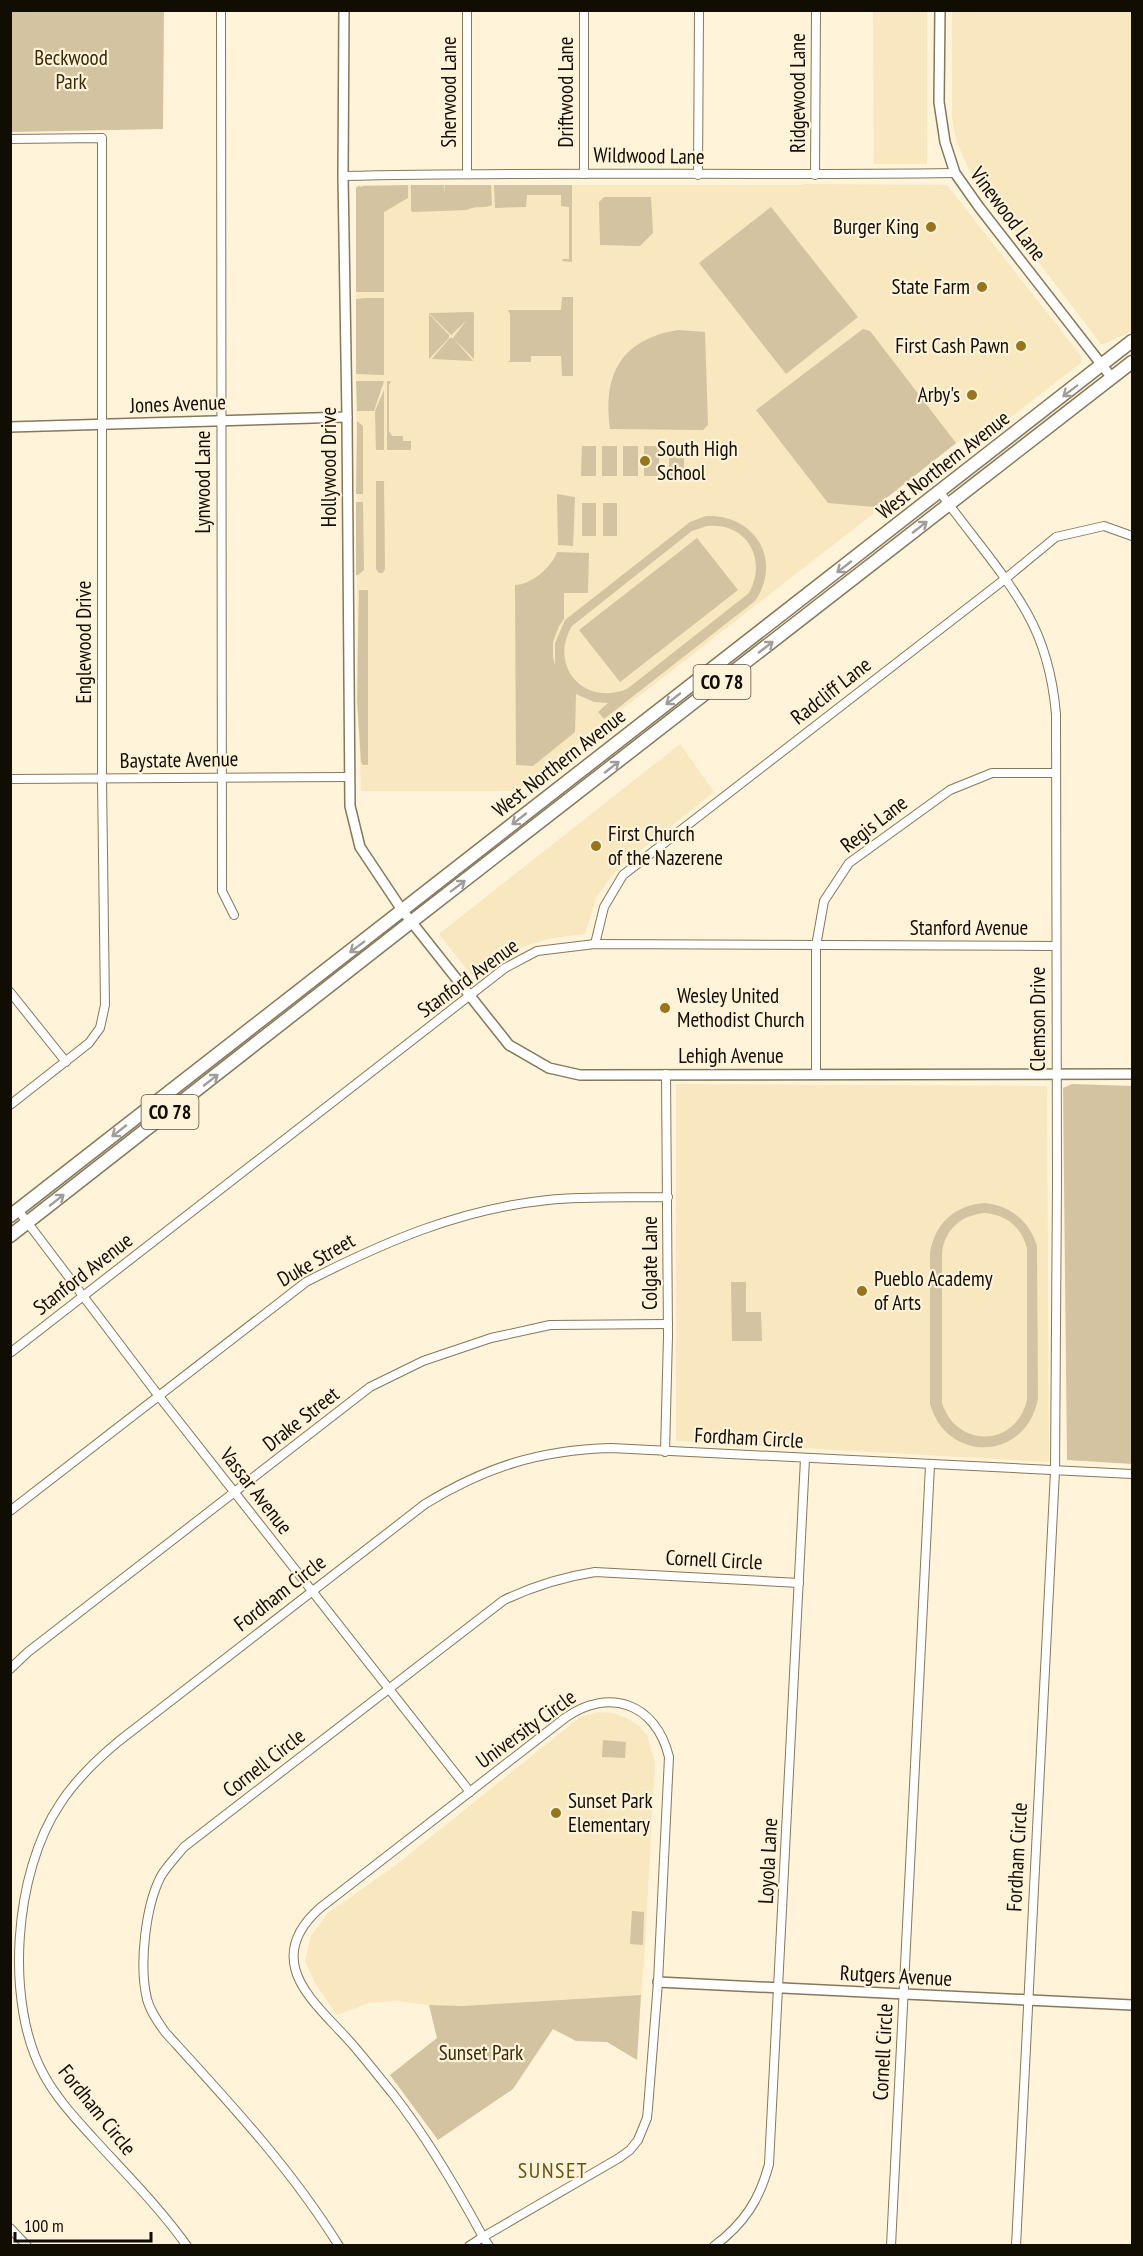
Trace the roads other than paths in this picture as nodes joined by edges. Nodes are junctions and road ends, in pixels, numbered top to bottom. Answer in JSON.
{"nodes":[{"id":1,"x":220,"y":10,"type":"edge"},
{"id":2,"x":344,"y":10,"type":"edge"},
{"id":3,"x":467,"y":10,"type":"edge"},
{"id":4,"x":584,"y":10,"type":"edge"},
{"id":5,"x":699,"y":10,"type":"edge"},
{"id":6,"x":816,"y":10,"type":"edge"},
{"id":7,"x":940,"y":10,"type":"edge"},
{"id":8,"x":10,"y":139,"type":"edge"},
{"id":9,"x":467,"y":173,"type":"junction"},
{"id":10,"x":955,"y":173,"type":"junction"},
{"id":11,"x":584,"y":174,"type":"junction"},
{"id":12,"x":698,"y":175,"type":"junction"},
{"id":13,"x":815,"y":175,"type":"junction"},
{"id":14,"x":343,"y":176,"type":"junction"},
{"id":15,"x":1132,"y":341,"type":"edge"},
{"id":16,"x":1132,"y":362,"type":"edge"},
{"id":17,"x":1102,"y":366,"type":"junction"},
{"id":18,"x":1112,"y":378,"type":"junction"},
{"id":19,"x":347,"y":417,"type":"junction"},
{"id":20,"x":221,"y":421,"type":"junction"},
{"id":21,"x":102,"y":424,"type":"junction"},
{"id":22,"x":10,"y":427,"type":"edge"},
{"id":23,"x":940,"y":492,"type":"junction"},
{"id":24,"x":949,"y":505,"type":"junction"},
{"id":25,"x":1132,"y":536,"type":"edge"},
{"id":26,"x":1005,"y":579,"type":"junction"},
{"id":27,"x":1056,"y":773,"type":"junction"},
{"id":28,"x":222,"y":777,"type":"junction"},
{"id":29,"x":348,"y":777,"type":"junction"},
{"id":30,"x":10,"y":779,"type":"edge"},
{"id":31,"x":102,"y":779,"type":"junction"},
{"id":32,"x":402,"y":910,"type":"junction"},
{"id":33,"x":234,"y":915,"type":"dead end"},
{"id":34,"x":411,"y":922,"type":"junction"},
{"id":35,"x":595,"y":944,"type":"junction"},
{"id":36,"x":816,"y":946,"type":"junction"},
{"id":37,"x":1056,"y":946,"type":"junction"},
{"id":38,"x":10,"y":992,"type":"edge"},
{"id":39,"x":471,"y":995,"type":"junction"},
{"id":40,"x":66,"y":1062,"type":"junction"},
{"id":41,"x":666,"y":1074,"type":"junction"},
{"id":42,"x":1055,"y":1074,"type":"junction"},
{"id":43,"x":1132,"y":1074,"type":"edge"},
{"id":44,"x":816,"y":1075,"type":"junction"},
{"id":45,"x":10,"y":1105,"type":"edge"},
{"id":46,"x":668,"y":1197,"type":"junction"},
{"id":47,"x":14,"y":1213,"type":"edge"},
{"id":48,"x":28,"y":1222,"type":"junction"},
{"id":49,"x":10,"y":1236,"type":"edge"},
{"id":50,"x":84,"y":1296,"type":"junction"},
{"id":51,"x":668,"y":1324,"type":"junction"},
{"id":52,"x":10,"y":1353,"type":"edge"},
{"id":53,"x":158,"y":1395,"type":"junction"},
{"id":54,"x":665,"y":1452,"type":"junction"},
{"id":55,"x":805,"y":1459,"type":"junction"},
{"id":56,"x":930,"y":1465,"type":"junction"},
{"id":57,"x":1055,"y":1471,"type":"junction"},
{"id":58,"x":1132,"y":1474,"type":"edge"},
{"id":59,"x":236,"y":1493,"type":"junction"},
{"id":60,"x":10,"y":1511,"type":"edge"},
{"id":61,"x":799,"y":1583,"type":"junction"},
{"id":62,"x":311,"y":1592,"type":"junction"},
{"id":63,"x":10,"y":1670,"type":"edge"},
{"id":64,"x":388,"y":1690,"type":"junction"},
{"id":65,"x":470,"y":1792,"type":"junction"},
{"id":66,"x":658,"y":1982,"type":"junction"},
{"id":67,"x":780,"y":1988,"type":"junction"},
{"id":68,"x":903,"y":1995,"type":"junction"},
{"id":69,"x":1028,"y":2000,"type":"junction"},
{"id":70,"x":1132,"y":2005,"type":"edge"},
{"id":71,"x":10,"y":2228,"type":"edge"},
{"id":72,"x":483,"y":2237,"type":"junction"},
{"id":73,"x":27,"y":2246,"type":"edge"},
{"id":74,"x":188,"y":2246,"type":"edge"},
{"id":75,"x":339,"y":2246,"type":"edge"},
{"id":76,"x":469,"y":2246,"type":"edge"},
{"id":77,"x":489,"y":2246,"type":"edge"},
{"id":78,"x":714,"y":2246,"type":"edge"},
{"id":79,"x":891,"y":2246,"type":"edge"},
{"id":80,"x":1016,"y":2246,"type":"edge"}],
"edges":[{"from":1,"to":20,"type":"street","name":"Lynwood Lane"},
{"from":2,"to":14,"type":"street","name":"Hollywood Drive"},
{"from":3,"to":9,"type":"street","name":"Sherwood Lane"},
{"from":4,"to":11,"type":"street","name":"Driftwood Lane"},
{"from":5,"to":12,"type":"street"},
{"from":6,"to":13,"type":"street","name":"Ridgewood Lane"},
{"from":7,"to":10,"type":"street","name":"Vinewood Lane"},
{"from":8,"to":21,"type":"street","name":"Englewood Drive"},
{"from":9,"to":11,"type":"street","name":"Wildwood Lane"},
{"from":9,"to":14,"type":"street","name":"Wildwood Lane"},
{"from":10,"to":13,"type":"street","name":"Wildwood Lane"},
{"from":10,"to":17,"type":"street","name":"Vinewood Lane"},
{"from":11,"to":12,"type":"street","name":"Wildwood Lane"},
{"from":12,"to":13,"type":"street","name":"Wildwood Lane"},
{"from":14,"to":19,"type":"street","name":"Hollywood Drive"},
{"from":15,"to":17,"type":"main road","name":"West Northern Avenue","number":"CO 78"},
{"from":16,"to":18,"type":"main road","name":"West Northern Avenue","number":"CO 78"},
{"from":17,"to":18,"type":"street","name":"Vinewood Lane"},
{"from":17,"to":23,"type":"main road","name":"West Northern Avenue","number":"CO 78","one_way":true},
{"from":18,"to":24,"type":"main road","name":"West Northern Avenue","number":"CO 78"},
{"from":19,"to":20,"type":"street","name":"Jones Avenue"},
{"from":19,"to":29,"type":"street","name":"Hollywood Drive"},
{"from":20,"to":21,"type":"street","name":"Jones Avenue"},
{"from":20,"to":28,"type":"street","name":"Lynwood Lane"},
{"from":21,"to":22,"type":"street","name":"Jones Avenue"},
{"from":21,"to":31,"type":"street","name":"Englewood Drive"},
{"from":23,"to":24,"type":"street","name":"Clemson Drive"},
{"from":23,"to":32,"type":"main road","name":"West Northern Avenue","number":"CO 78","one_way":true},
{"from":24,"to":26,"type":"street","name":"Clemson Drive"},
{"from":34,"to":24,"type":"main road","name":"West Northern Avenue","number":"CO 78","one_way":true},
{"from":25,"to":26,"type":"street","name":"Radcliff Lane"},
{"from":26,"to":27,"type":"street","name":"Clemson Drive"},
{"from":26,"to":35,"type":"street","name":"Radcliff Lane"},
{"from":27,"to":36,"type":"street","name":"Regis Lane"},
{"from":27,"to":37,"type":"street","name":"Clemson Drive"},
{"from":28,"to":29,"type":"street","name":"Baystate Avenue"},
{"from":28,"to":31,"type":"street","name":"Baystate Avenue"},
{"from":28,"to":33,"type":"street","name":"Lynwood Lane"},
{"from":29,"to":32,"type":"street","name":"Hollywood Drive"},
{"from":30,"to":31,"type":"street","name":"Baystate Avenue"},
{"from":31,"to":40,"type":"street","name":"Englewood Drive"},
{"from":32,"to":34,"type":"street","name":"Lehigh Avenue"},
{"from":32,"to":47,"type":"main road","name":"West Northern Avenue","number":"CO 78","one_way":true},
{"from":34,"to":39,"type":"street","name":"Lehigh Avenue"},
{"from":48,"to":34,"type":"main road","name":"West Northern Avenue","number":"CO 78","one_way":true},
{"from":35,"to":36,"type":"street","name":"Stanford Avenue"},
{"from":35,"to":39,"type":"street","name":"Stanford Avenue"},
{"from":36,"to":37,"type":"street","name":"Stanford Avenue"},
{"from":36,"to":44,"type":"street","name":"Regis Lane"},
{"from":37,"to":42,"type":"street","name":"Clemson Drive"},
{"from":38,"to":40,"type":"street"},
{"from":39,"to":41,"type":"street","name":"Lehigh Avenue"},
{"from":39,"to":50,"type":"street","name":"Stanford Avenue"},
{"from":40,"to":45,"type":"street","name":"Englewood Drive"},
{"from":41,"to":44,"type":"street","name":"Lehigh Avenue"},
{"from":41,"to":46,"type":"street","name":"Colgate Lane"},
{"from":42,"to":43,"type":"street","name":"Lehigh Avenue"},
{"from":42,"to":44,"type":"street","name":"Lehigh Avenue"},
{"from":42,"to":57,"type":"street","name":"Clemson Drive"},
{"from":46,"to":51,"type":"street","name":"Colgate Lane"},
{"from":46,"to":53,"type":"street","name":"Duke Street"},
{"from":47,"to":48,"type":"street","name":"Vassar Avenue"},
{"from":48,"to":49,"type":"main road","name":"West Northern Avenue","number":"CO 78"},
{"from":48,"to":50,"type":"street","name":"Vassar Avenue"},
{"from":50,"to":52,"type":"street","name":"Stanford Avenue"},
{"from":50,"to":53,"type":"street","name":"Vassar Avenue"},
{"from":51,"to":54,"type":"street","name":"Colgate Lane"},
{"from":51,"to":59,"type":"street","name":"Drake Street"},
{"from":53,"to":59,"type":"street","name":"Vassar Avenue"},
{"from":53,"to":60,"type":"street","name":"Duke Street"},
{"from":54,"to":55,"type":"street","name":"Fordham Circle"},
{"from":54,"to":62,"type":"street","name":"Fordham Circle"},
{"from":55,"to":56,"type":"street","name":"Fordham Circle"},
{"from":55,"to":61,"type":"street","name":"Loyola Lane"},
{"from":56,"to":57,"type":"street","name":"Fordham Circle"},
{"from":56,"to":68,"type":"street","name":"Cornell Circle"},
{"from":57,"to":58,"type":"street","name":"Fordham Circle"},
{"from":57,"to":69,"type":"street","name":"Fordham Circle"},
{"from":59,"to":62,"type":"street","name":"Vassar Avenue"},
{"from":59,"to":63,"type":"street","name":"Drake Street"},
{"from":61,"to":64,"type":"street","name":"Cornell Circle"},
{"from":61,"to":67,"type":"street","name":"Loyola Lane"},
{"from":62,"to":64,"type":"street","name":"Vassar Avenue"},
{"from":62,"to":74,"type":"street","name":"Fordham Circle"},
{"from":64,"to":65,"type":"street","name":"Vassar Avenue"},
{"from":64,"to":75,"type":"street","name":"Cornell Circle"},
{"from":65,"to":66,"type":"street","name":"University Circle"},
{"from":65,"to":72,"type":"street","name":"University Circle"},
{"from":66,"to":67,"type":"street","name":"Rutgers Avenue"},
{"from":66,"to":72,"type":"street","name":"University Circle"},
{"from":67,"to":68,"type":"street","name":"Rutgers Avenue"},
{"from":67,"to":78,"type":"street","name":"Loyola Lane"},
{"from":68,"to":69,"type":"street","name":"Rutgers Avenue"},
{"from":68,"to":79,"type":"street","name":"Cornell Circle"},
{"from":69,"to":70,"type":"street","name":"Rutgers Avenue"},
{"from":69,"to":80,"type":"street","name":"Fordham Circle"},
{"from":71,"to":73,"type":"street"},
{"from":72,"to":76,"type":"street"},
{"from":72,"to":77,"type":"street"}]}
